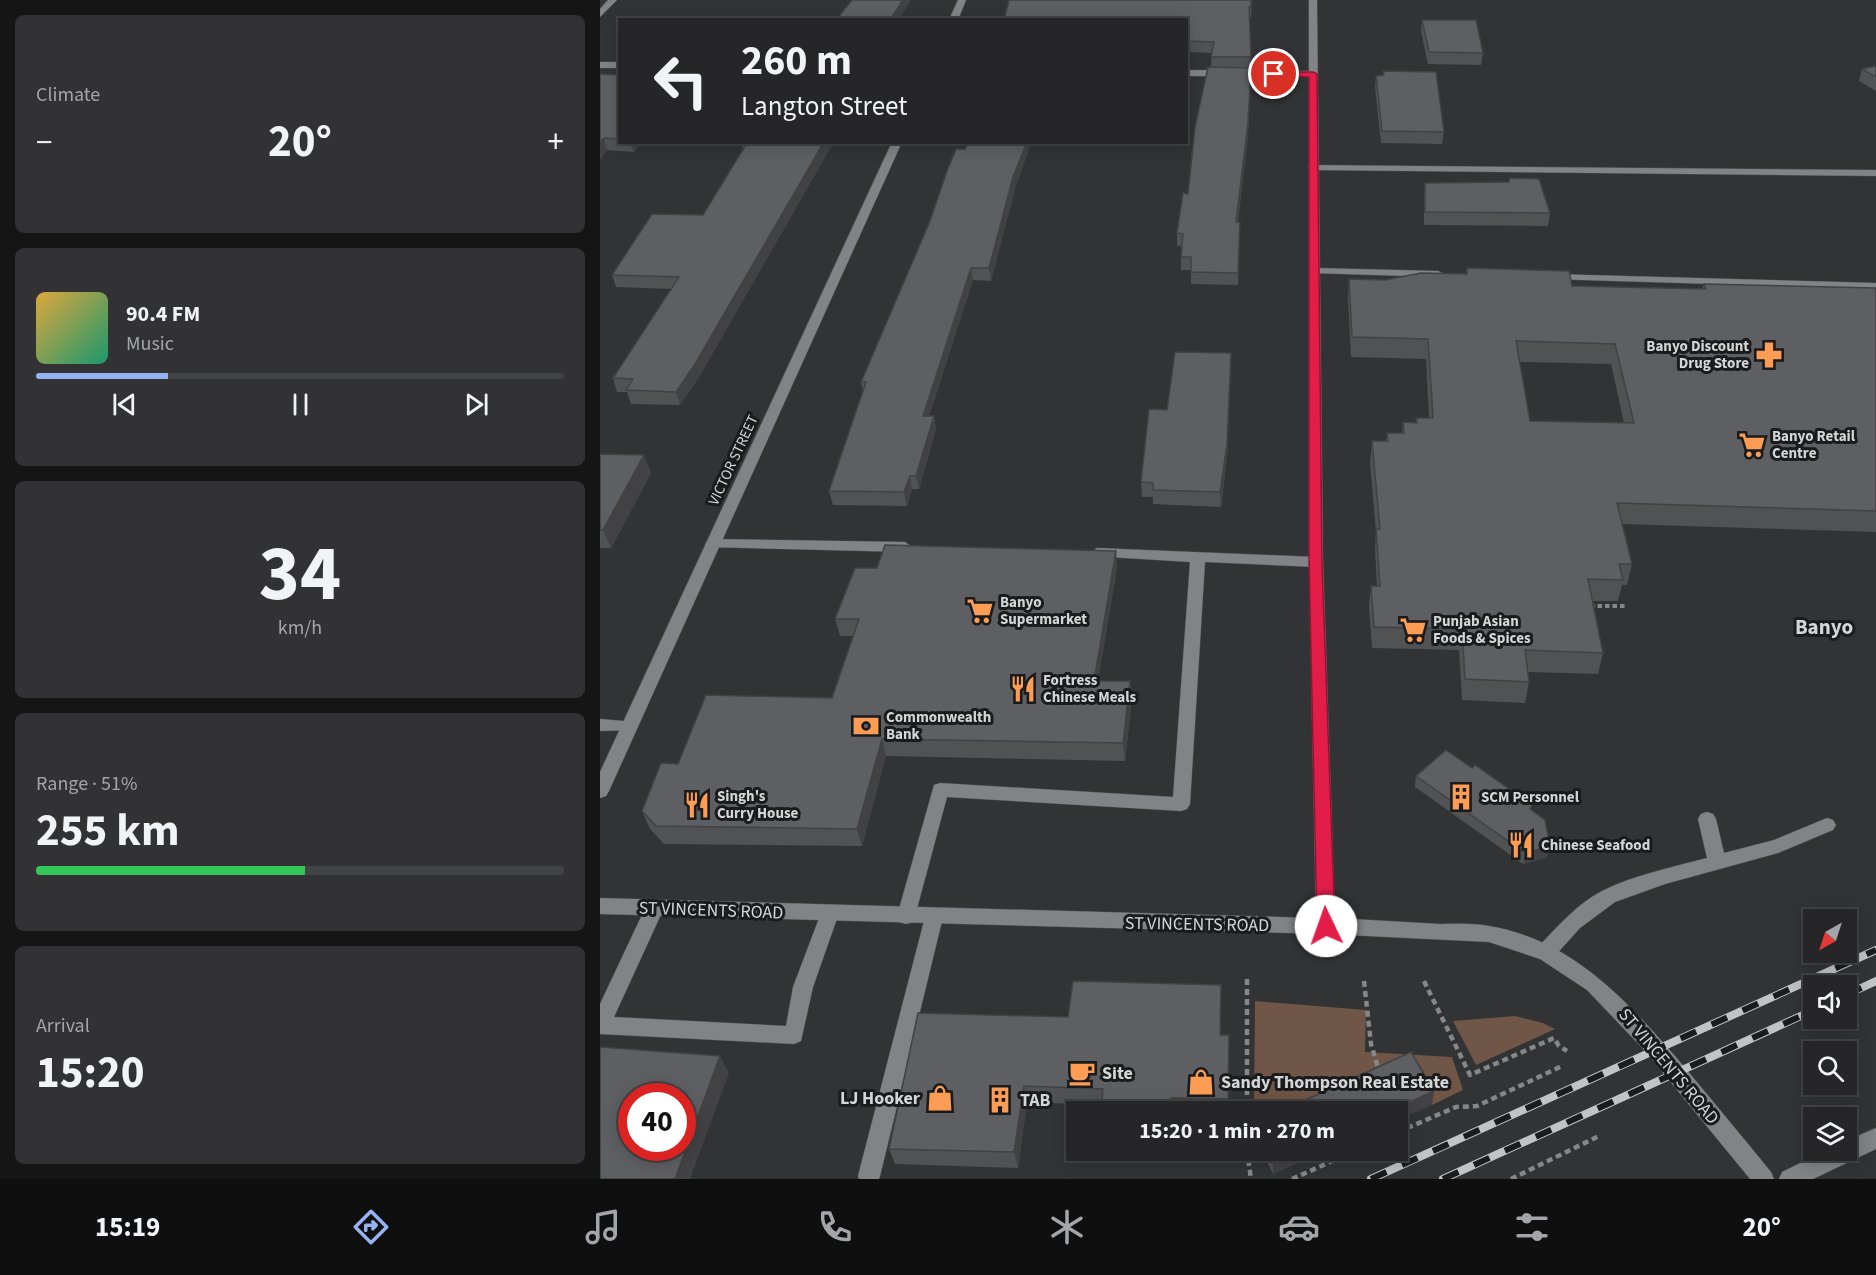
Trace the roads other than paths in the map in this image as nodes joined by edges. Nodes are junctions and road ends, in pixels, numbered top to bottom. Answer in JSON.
{"nodes":[{"id":1,"x":613,"y":0,"type":"edge"},
{"id":2,"x":962,"y":0,"type":"edge"},
{"id":3,"x":1313,"y":0,"type":"edge"},
{"id":4,"x":600,"y":14,"type":"edge"},
{"id":5,"x":954,"y":18,"type":"edge"},
{"id":6,"x":600,"y":65,"type":"edge"},
{"id":7,"x":618,"y":65,"type":"edge"},
{"id":8,"x":1188,"y":73,"type":"edge"},
{"id":9,"x":1313,"y":74,"type":"junction"},
{"id":10,"x":896,"y":144,"type":"edge"},
{"id":11,"x":1313,"y":167,"type":"junction"},
{"id":12,"x":1876,"y":173,"type":"edge"},
{"id":13,"x":1315,"y":271,"type":"junction"},
{"id":14,"x":1456,"y":274,"type":"edge"},
{"id":15,"x":1539,"y":276,"type":"edge"},
{"id":16,"x":1876,"y":286,"type":"edge"},
{"id":17,"x":712,"y":544,"type":"junction"},
{"id":18,"x":918,"y":548,"type":"edge"},
{"id":19,"x":1081,"y":552,"type":"edge"},
{"id":20,"x":1198,"y":556,"type":"junction"},
{"id":21,"x":1316,"y":562,"type":"junction"},
{"id":22,"x":600,"y":725,"type":"edge"},
{"id":23,"x":630,"y":726,"type":"junction"},
{"id":24,"x":600,"y":791,"type":"edge"},
{"id":25,"x":1707,"y":819,"type":"dead end"},
{"id":26,"x":1827,"y":825,"type":"dead end"},
{"id":27,"x":1718,"y":864,"type":"junction"},
{"id":28,"x":600,"y":906,"type":"edge"},
{"id":29,"x":655,"y":908,"type":"junction"},
{"id":30,"x":830,"y":913,"type":"junction"},
{"id":31,"x":906,"y":916,"type":"junction"},
{"id":32,"x":934,"y":917,"type":"junction"},
{"id":33,"x":1326,"y":926,"type":"junction"},
{"id":34,"x":1546,"y":952,"type":"junction"},
{"id":35,"x":600,"y":1025,"type":"edge"},
{"id":36,"x":1876,"y":1138,"type":"edge"},
{"id":37,"x":869,"y":1176,"type":"dead end"},
{"id":38,"x":1763,"y":1179,"type":"edge"},
{"id":39,"x":1790,"y":1179,"type":"edge"}],
"edges":[{"from":1,"to":4,"type":"street"},
{"from":2,"to":5,"type":"street"},
{"from":3,"to":9,"type":"street"},
{"from":6,"to":7,"type":"street"},
{"from":8,"to":9,"type":"street"},
{"from":9,"to":11,"type":"street"},
{"from":10,"to":17,"type":"street","name":"VICTOR STREET"},
{"from":11,"to":12,"type":"street"},
{"from":11,"to":13,"type":"street"},
{"from":13,"to":14,"type":"street"},
{"from":13,"to":21,"type":"street"},
{"from":15,"to":16,"type":"street"},
{"from":17,"to":18,"type":"street"},
{"from":17,"to":23,"type":"street","name":"VICTOR STREET"},
{"from":19,"to":20,"type":"street"},
{"from":20,"to":21,"type":"street"},
{"from":20,"to":31,"type":"street"},
{"from":21,"to":33,"type":"street"},
{"from":22,"to":23,"type":"street"},
{"from":23,"to":24,"type":"street","name":"VICTOR STREET"},
{"from":25,"to":27,"type":"street"},
{"from":26,"to":27,"type":"street"},
{"from":27,"to":34,"type":"street"},
{"from":28,"to":29,"type":"street","name":"ST VINCENTS ROAD"},
{"from":29,"to":30,"type":"street","name":"ST VINCENTS ROAD"},
{"from":29,"to":35,"type":"street"},
{"from":30,"to":31,"type":"street","name":"ST VINCENTS ROAD"},
{"from":30,"to":35,"type":"street"},
{"from":31,"to":32,"type":"street","name":"ST VINCENTS ROAD"},
{"from":32,"to":33,"type":"street","name":"ST VINCENTS ROAD"},
{"from":32,"to":37,"type":"street"},
{"from":33,"to":34,"type":"street","name":"ST VINCENTS ROAD"},
{"from":34,"to":38,"type":"street","name":"ST VINCENTS ROAD"},
{"from":36,"to":39,"type":"street"}]}
